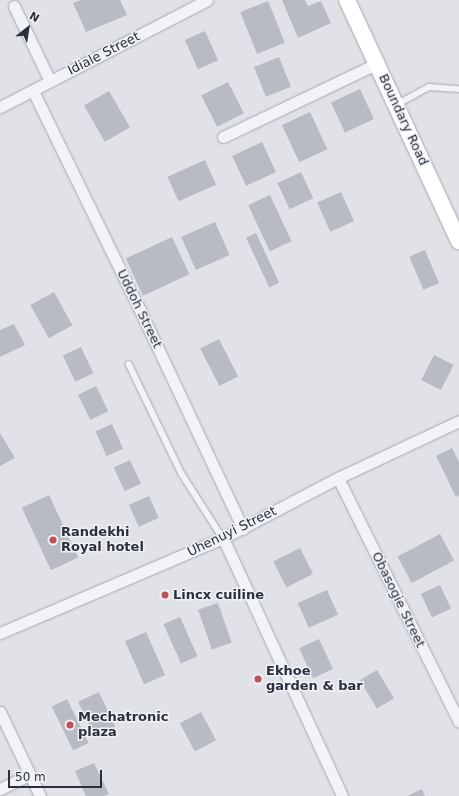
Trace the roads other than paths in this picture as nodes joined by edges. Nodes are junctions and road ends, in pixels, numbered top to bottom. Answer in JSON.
{"nodes":[{"id":1,"x":207,"y":0,"type":"edge"},
{"id":2,"x":347,"y":0,"type":"edge"},
{"id":3,"x":14,"y":6,"type":"dead end"},
{"id":4,"x":376,"y":64,"type":"junction"},
{"id":5,"x":50,"y":82,"type":"junction"},
{"id":6,"x":459,"y":89,"type":"edge"},
{"id":7,"x":33,"y":91,"type":"junction"},
{"id":8,"x":396,"y":105,"type":"junction"},
{"id":9,"x":0,"y":107,"type":"edge"},
{"id":10,"x":223,"y":137,"type":"dead end"},
{"id":11,"x":459,"y":241,"type":"edge"},
{"id":12,"x":129,"y":364,"type":"dead end"},
{"id":13,"x":459,"y":421,"type":"edge"},
{"id":14,"x":338,"y":478,"type":"junction"},
{"id":15,"x":243,"y":529,"type":"junction"},
{"id":16,"x":223,"y":538,"type":"junction"},
{"id":17,"x":0,"y":633,"type":"edge"},
{"id":18,"x":0,"y":712,"type":"edge"},
{"id":19,"x":459,"y":722,"type":"edge"},
{"id":20,"x":29,"y":775,"type":"junction"},
{"id":21,"x":0,"y":789,"type":"edge"},
{"id":22,"x":40,"y":796,"type":"edge"},
{"id":23,"x":342,"y":796,"type":"edge"}],
"edges":[{"from":1,"to":5,"type":"street","name":"Idiale Street"},
{"from":2,"to":4,"type":"street","name":"Boundary Road"},
{"from":3,"to":5,"type":"street"},
{"from":4,"to":8,"type":"street","name":"Boundary Road"},
{"from":4,"to":10,"type":"street"},
{"from":5,"to":7,"type":"street","name":"Idiale Street"},
{"from":6,"to":8,"type":"lane"},
{"from":7,"to":9,"type":"street","name":"Idiale Street"},
{"from":7,"to":15,"type":"street","name":"Uddoh Street"},
{"from":8,"to":11,"type":"street","name":"Boundary Road"},
{"from":12,"to":16,"type":"lane"},
{"from":13,"to":14,"type":"street","name":"Uhenuyi Street"},
{"from":14,"to":15,"type":"street","name":"Uhenuyi Street"},
{"from":14,"to":19,"type":"street","name":"Obasogie Street"},
{"from":15,"to":16,"type":"street","name":"Uhenuyi Street"},
{"from":16,"to":17,"type":"street","name":"Uhenuyi Street"},
{"from":16,"to":23,"type":"street"},
{"from":18,"to":20,"type":"street"},
{"from":20,"to":21,"type":"street"},
{"from":20,"to":22,"type":"street"}]}
